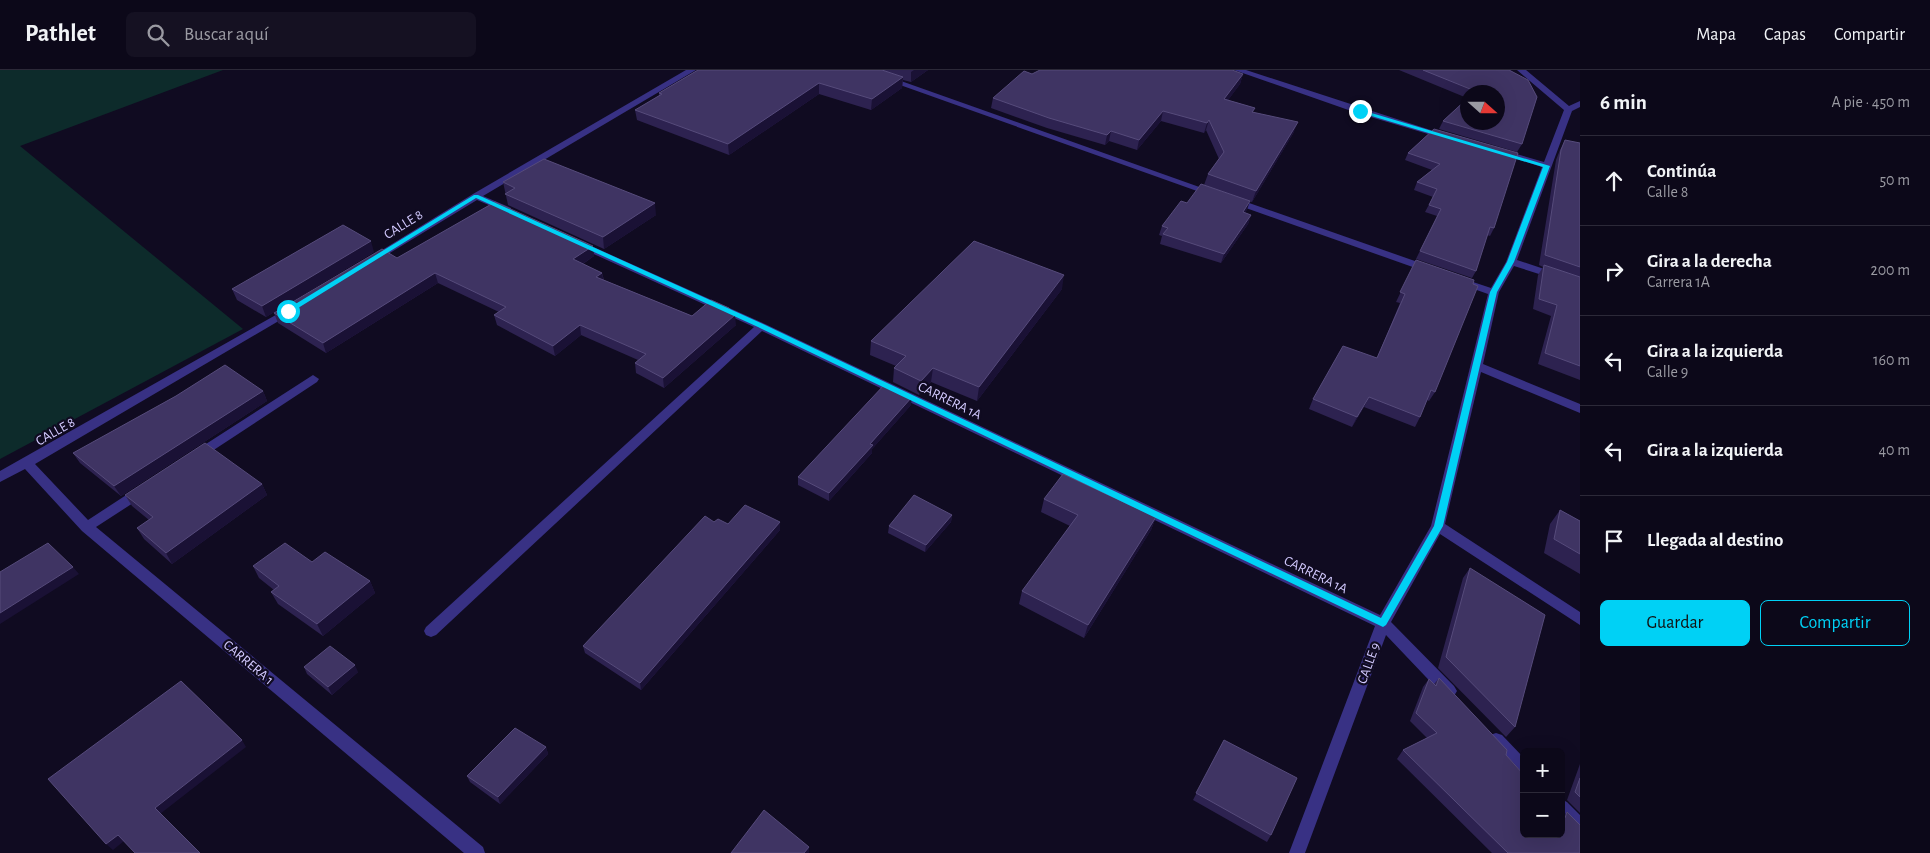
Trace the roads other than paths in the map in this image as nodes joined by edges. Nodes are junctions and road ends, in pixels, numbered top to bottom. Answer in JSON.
{"nodes":[{"id":1,"x":692,"y":70,"type":"edge"},
{"id":2,"x":862,"y":70,"type":"edge"},
{"id":3,"x":1238,"y":70,"type":"edge"},
{"id":4,"x":1521,"y":70,"type":"edge"},
{"id":5,"x":1580,"y":104,"type":"edge"},
{"id":6,"x":1568,"y":109,"type":"junction"},
{"id":7,"x":1454,"y":138,"type":"edge"},
{"id":8,"x":1491,"y":149,"type":"edge"},
{"id":9,"x":1547,"y":166,"type":"junction"},
{"id":10,"x":476,"y":196,"type":"junction"},
{"id":11,"x":520,"y":216,"type":"edge"},
{"id":12,"x":565,"y":236,"type":"edge"},
{"id":13,"x":1511,"y":262,"type":"junction"},
{"id":14,"x":361,"y":266,"type":"edge"},
{"id":15,"x":1437,"y":272,"type":"edge"},
{"id":16,"x":1456,"y":279,"type":"edge"},
{"id":17,"x":1580,"y":284,"type":"edge"},
{"id":18,"x":1494,"y":292,"type":"junction"},
{"id":19,"x":296,"y":306,"type":"edge"},
{"id":20,"x":761,"y":326,"type":"junction"},
{"id":21,"x":1475,"y":365,"type":"junction"},
{"id":22,"x":314,"y":379,"type":"dead end"},
{"id":23,"x":1580,"y":409,"type":"edge"},
{"id":24,"x":27,"y":464,"type":"junction"},
{"id":25,"x":184,"y":464,"type":"edge"},
{"id":26,"x":0,"y":477,"type":"edge"},
{"id":27,"x":152,"y":484,"type":"edge"},
{"id":28,"x":1438,"y":526,"type":"junction"},
{"id":29,"x":87,"y":527,"type":"junction"},
{"id":30,"x":1580,"y":619,"type":"edge"},
{"id":31,"x":1383,"y":623,"type":"junction"},
{"id":32,"x":432,"y":631,"type":"dead end"},
{"id":33,"x":1456,"y":699,"type":"edge"},
{"id":34,"x":1483,"y":727,"type":"edge"},
{"id":35,"x":1520,"y":765,"type":"edge"},
{"id":36,"x":1565,"y":811,"type":"edge"},
{"id":37,"x":1580,"y":827,"type":"edge"},
{"id":38,"x":477,"y":853,"type":"edge"},
{"id":39,"x":1297,"y":853,"type":"edge"}],
"edges":[{"from":1,"to":10,"type":"street","name":"CALLE 8"},
{"from":2,"to":15,"type":"street"},
{"from":3,"to":7,"type":"street"},
{"from":4,"to":6,"type":"street"},
{"from":5,"to":6,"type":"street"},
{"from":6,"to":9,"type":"street","name":"CALLE 9"},
{"from":8,"to":9,"type":"street"},
{"from":9,"to":13,"type":"street","name":"CALLE 9"},
{"from":10,"to":11,"type":"street"},
{"from":10,"to":14,"type":"street","name":"CALLE 8"},
{"from":12,"to":20,"type":"street","name":"CARRERA 1A"},
{"from":13,"to":17,"type":"street"},
{"from":13,"to":18,"type":"street","name":"CALLE 9"},
{"from":16,"to":18,"type":"street"},
{"from":18,"to":21,"type":"street","name":"CALLE 9"},
{"from":19,"to":24,"type":"street","name":"CALLE 8"},
{"from":20,"to":31,"type":"street","name":"CARRERA 1A"},
{"from":20,"to":32,"type":"street"},
{"from":21,"to":23,"type":"street"},
{"from":21,"to":28,"type":"street","name":"CALLE 9"},
{"from":22,"to":25,"type":"street"},
{"from":24,"to":26,"type":"street","name":"CALLE 8"},
{"from":24,"to":29,"type":"street","name":"CARRERA 1"},
{"from":27,"to":29,"type":"street"},
{"from":28,"to":30,"type":"street"},
{"from":28,"to":31,"type":"street","name":"CALLE 9"},
{"from":29,"to":38,"type":"street","name":"CARRERA 1"},
{"from":31,"to":33,"type":"street"},
{"from":31,"to":39,"type":"street","name":"CALLE 9"},
{"from":34,"to":35,"type":"street"},
{"from":36,"to":37,"type":"street"}]}
